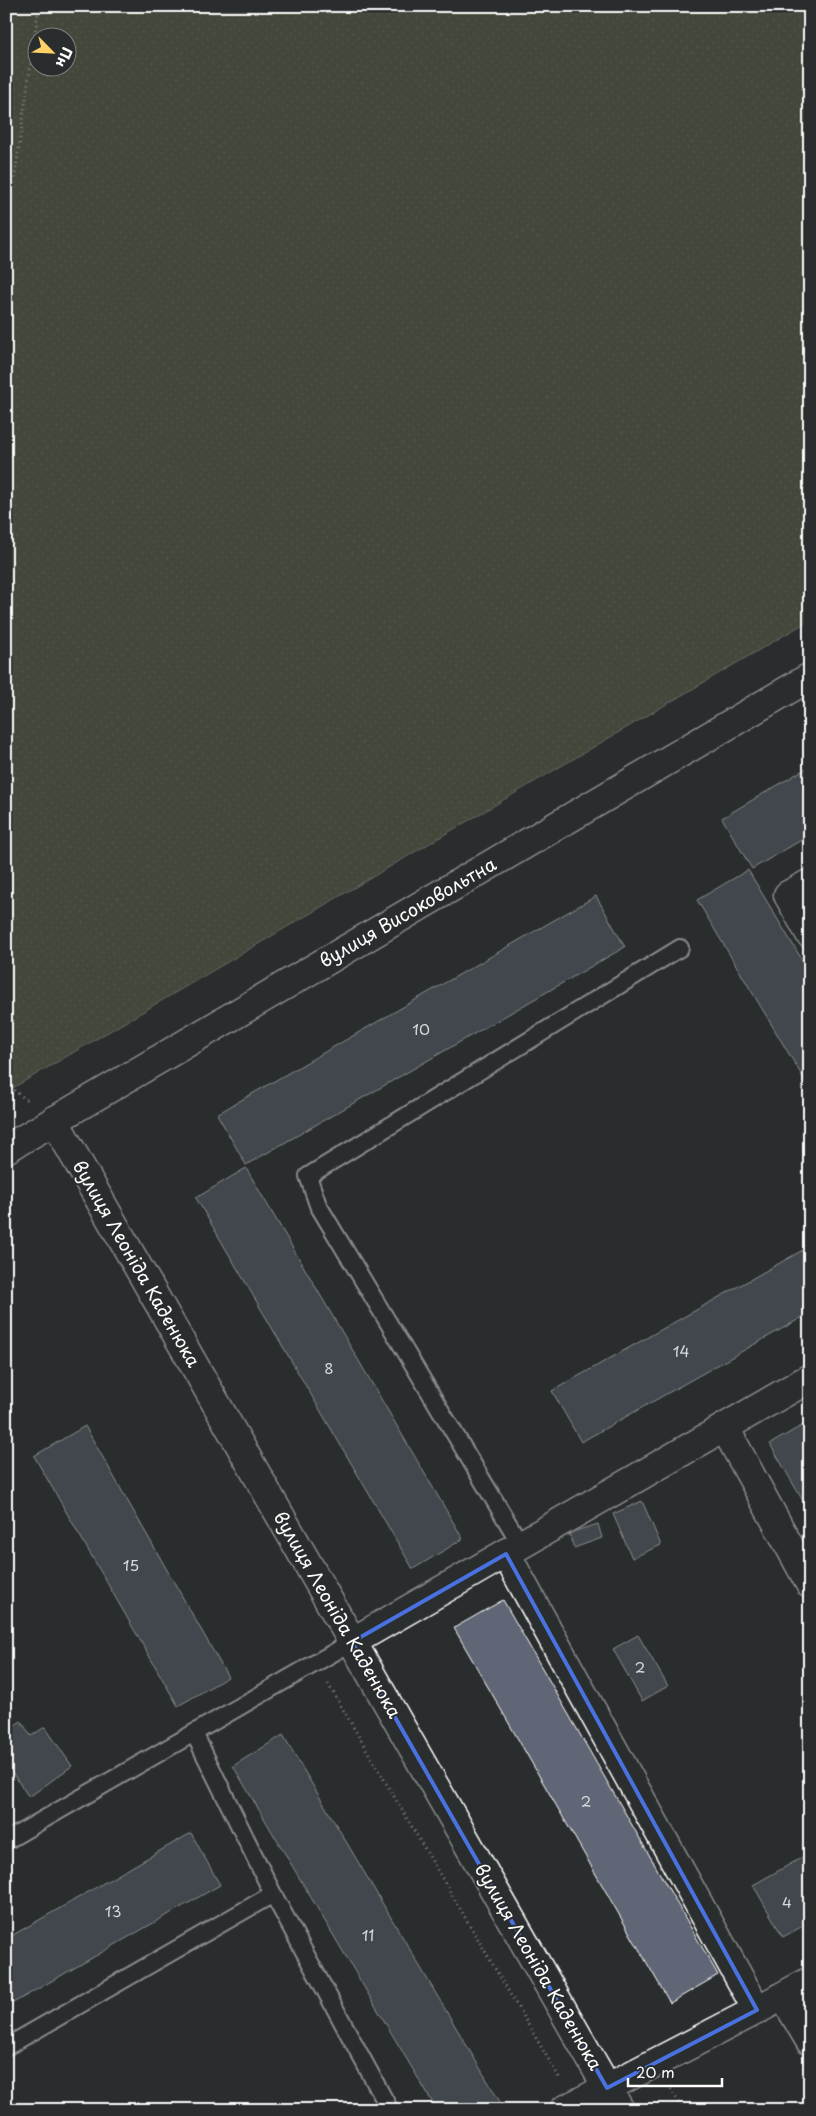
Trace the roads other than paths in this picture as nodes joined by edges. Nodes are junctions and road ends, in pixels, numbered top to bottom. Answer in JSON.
{"nodes":[{"id":1,"x":810,"y":677,"type":"edge"},
{"id":2,"x":810,"y":882,"type":"edge"},
{"id":3,"x":810,"y":934,"type":"edge"},
{"id":4,"x":680,"y":948,"type":"dead end"},
{"id":5,"x":54,"y":1120,"type":"junction"},
{"id":6,"x":6,"y":1149,"type":"edge"},
{"id":7,"x":810,"y":1378,"type":"edge"},
{"id":8,"x":725,"y":1428,"type":"junction"},
{"id":9,"x":513,"y":1550,"type":"junction"},
{"id":10,"x":810,"y":1584,"type":"edge"},
{"id":11,"x":352,"y":1642,"type":"junction"},
{"id":12,"x":194,"y":1733,"type":"junction"},
{"id":13,"x":6,"y":1841,"type":"edge"},
{"id":14,"x":273,"y":1894,"type":"junction"},
{"id":15,"x":810,"y":1981,"type":"edge"},
{"id":16,"x":784,"y":1996,"type":"junction"},
{"id":17,"x":757,"y":2010,"type":"junction"},
{"id":18,"x":810,"y":2041,"type":"edge"},
{"id":19,"x":6,"y":2047,"type":"edge"},
{"id":20,"x":614,"y":2099,"type":"edge"},
{"id":21,"x":570,"y":2107,"type":"edge"},
{"id":22,"x":390,"y":2110,"type":"edge"}],
"edges":[{"from":1,"to":5,"type":"street","name":"вулиця Високовольтна"},
{"from":2,"to":3,"type":"street"},
{"from":4,"to":9,"type":"lane"},
{"from":5,"to":6,"type":"street","name":"вулиця Високовольтна"},
{"from":5,"to":11,"type":"street","name":"вулиця Леоніда Каденюка"},
{"from":7,"to":8,"type":"street"},
{"from":8,"to":9,"type":"street"},
{"from":8,"to":10,"type":"street"},
{"from":9,"to":11,"type":"street"},
{"from":9,"to":17,"type":"street"},
{"from":11,"to":12,"type":"lane"},
{"from":11,"to":20,"type":"street","name":"вулиця Леоніда Каденюка"},
{"from":12,"to":13,"type":"lane"},
{"from":12,"to":14,"type":"lane"},
{"from":14,"to":19,"type":"lane"},
{"from":14,"to":22,"type":"lane"},
{"from":15,"to":16,"type":"street"},
{"from":16,"to":17,"type":"street"},
{"from":16,"to":18,"type":"street"},
{"from":17,"to":20,"type":"street"},
{"from":20,"to":21,"type":"street"}]}
